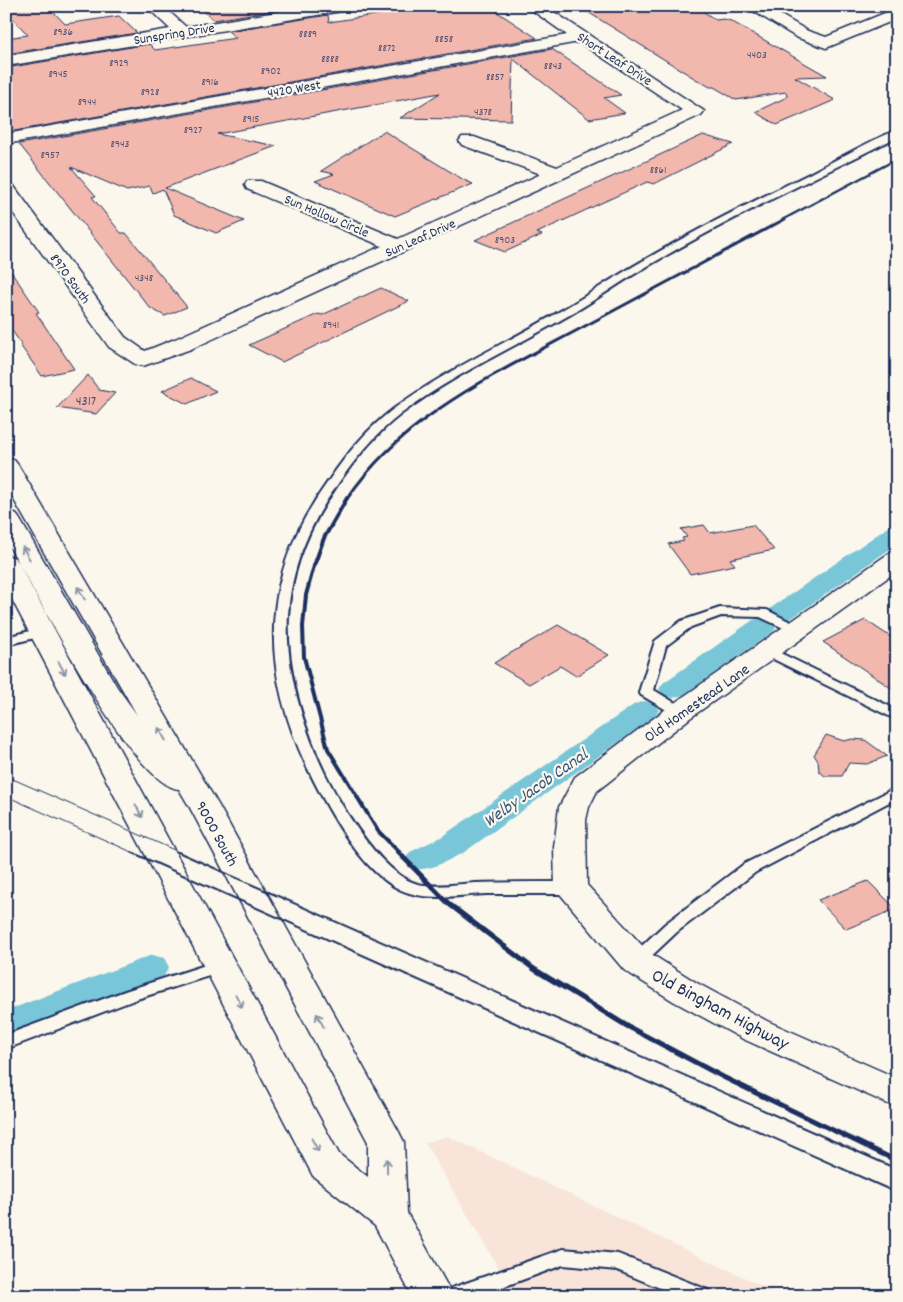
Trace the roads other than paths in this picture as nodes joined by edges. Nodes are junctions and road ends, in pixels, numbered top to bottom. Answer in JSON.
{"nodes":[{"id":1,"x":154,"y":6,"type":"edge"},
{"id":2,"x":342,"y":6,"type":"edge"},
{"id":3,"x":534,"y":6,"type":"edge"},
{"id":4,"x":753,"y":6,"type":"edge"},
{"id":5,"x":897,"y":13,"type":"edge"},
{"id":6,"x":182,"y":32,"type":"junction"},
{"id":7,"x":582,"y":37,"type":"junction"},
{"id":8,"x":6,"y":61,"type":"edge"},
{"id":9,"x":695,"y":111,"type":"joint"},
{"id":10,"x":897,"y":133,"type":"edge"},
{"id":11,"x":6,"y":139,"type":"edge"},
{"id":12,"x":468,"y":142,"type":"dead end"},
{"id":13,"x":559,"y":174,"type":"junction"},
{"id":14,"x":254,"y":185,"type":"dead end"},
{"id":15,"x":6,"y":189,"type":"edge"},
{"id":16,"x":399,"y":246,"type":"junction"},
{"id":17,"x":143,"y":359,"type":"joint"},
{"id":18,"x":6,"y":465,"type":"edge"},
{"id":19,"x":6,"y":518,"type":"edge"},
{"id":20,"x":897,"y":559,"type":"edge"},
{"id":21,"x":6,"y":563,"type":"edge"},
{"id":22,"x":799,"y":630,"type":"junction"},
{"id":23,"x":42,"y":632,"type":"junction"},
{"id":24,"x":6,"y":641,"type":"edge"},
{"id":25,"x":768,"y":651,"type":"junction"},
{"id":26,"x":680,"y":712,"type":"junction"},
{"id":27,"x":897,"y":716,"type":"edge"},
{"id":28,"x":897,"y":792,"type":"edge"},
{"id":29,"x":204,"y":806,"type":"junction"},
{"id":30,"x":571,"y":888,"type":"junction"},
{"id":31,"x":636,"y":961,"type":"junction"},
{"id":32,"x":220,"y":966,"type":"junction"},
{"id":33,"x":6,"y":1042,"type":"edge"},
{"id":34,"x":897,"y":1094,"type":"edge"},
{"id":35,"x":388,"y":1215,"type":"junction"},
{"id":36,"x":433,"y":1296,"type":"edge"},
{"id":37,"x":453,"y":1296,"type":"edge"},
{"id":38,"x":701,"y":1296,"type":"edge"}],
"edges":[{"from":1,"to":6,"type":"street"},
{"from":2,"to":6,"type":"street","name":"Sunspring Drive"},
{"from":3,"to":7,"type":"street","name":"Short Leaf Drive"},
{"from":4,"to":5,"type":"street"},
{"from":6,"to":8,"type":"street","name":"Sunspring Drive"},
{"from":7,"to":9,"type":"street","name":"Short Leaf Drive"},
{"from":7,"to":11,"type":"street","name":"4420 West"},
{"from":9,"to":13,"type":"street","name":"Sun Leaf Drive"},
{"from":10,"to":30,"type":"lane"},
{"from":12,"to":13,"type":"street"},
{"from":13,"to":16,"type":"street","name":"Sun Leaf Drive"},
{"from":14,"to":16,"type":"street","name":"Sun Hollow Circle"},
{"from":15,"to":17,"type":"street","name":"8970 South"},
{"from":16,"to":17,"type":"street","name":"Sun Leaf Drive"},
{"from":29,"to":18,"type":"street","name":"9000 South","one_way":true},
{"from":29,"to":19,"type":"street","one_way":true},
{"from":20,"to":22,"type":"street","name":"Old Homestead Lane"},
{"from":21,"to":23,"type":"street","name":"9000 South"},
{"from":22,"to":25,"type":"street","name":"Old Homestead Lane"},
{"from":22,"to":26,"type":"lane"},
{"from":23,"to":24,"type":"lane"},
{"from":23,"to":32,"type":"street","name":"9000 South","one_way":true},
{"from":25,"to":26,"type":"street","name":"Old Homestead Lane"},
{"from":25,"to":27,"type":"lane"},
{"from":26,"to":30,"type":"street","name":"Old Homestead Lane"},
{"from":28,"to":31,"type":"lane"},
{"from":35,"to":29,"type":"street","name":"9000 South","one_way":true},
{"from":30,"to":31,"type":"street","name":"Old Bingham Highway"},
{"from":31,"to":34,"type":"street","name":"Old Bingham Highway"},
{"from":32,"to":33,"type":"lane"},
{"from":32,"to":35,"type":"street","name":"9000 South","one_way":true},
{"from":35,"to":36,"type":"street","name":"9000 South"},
{"from":37,"to":38,"type":"lane"}]}
